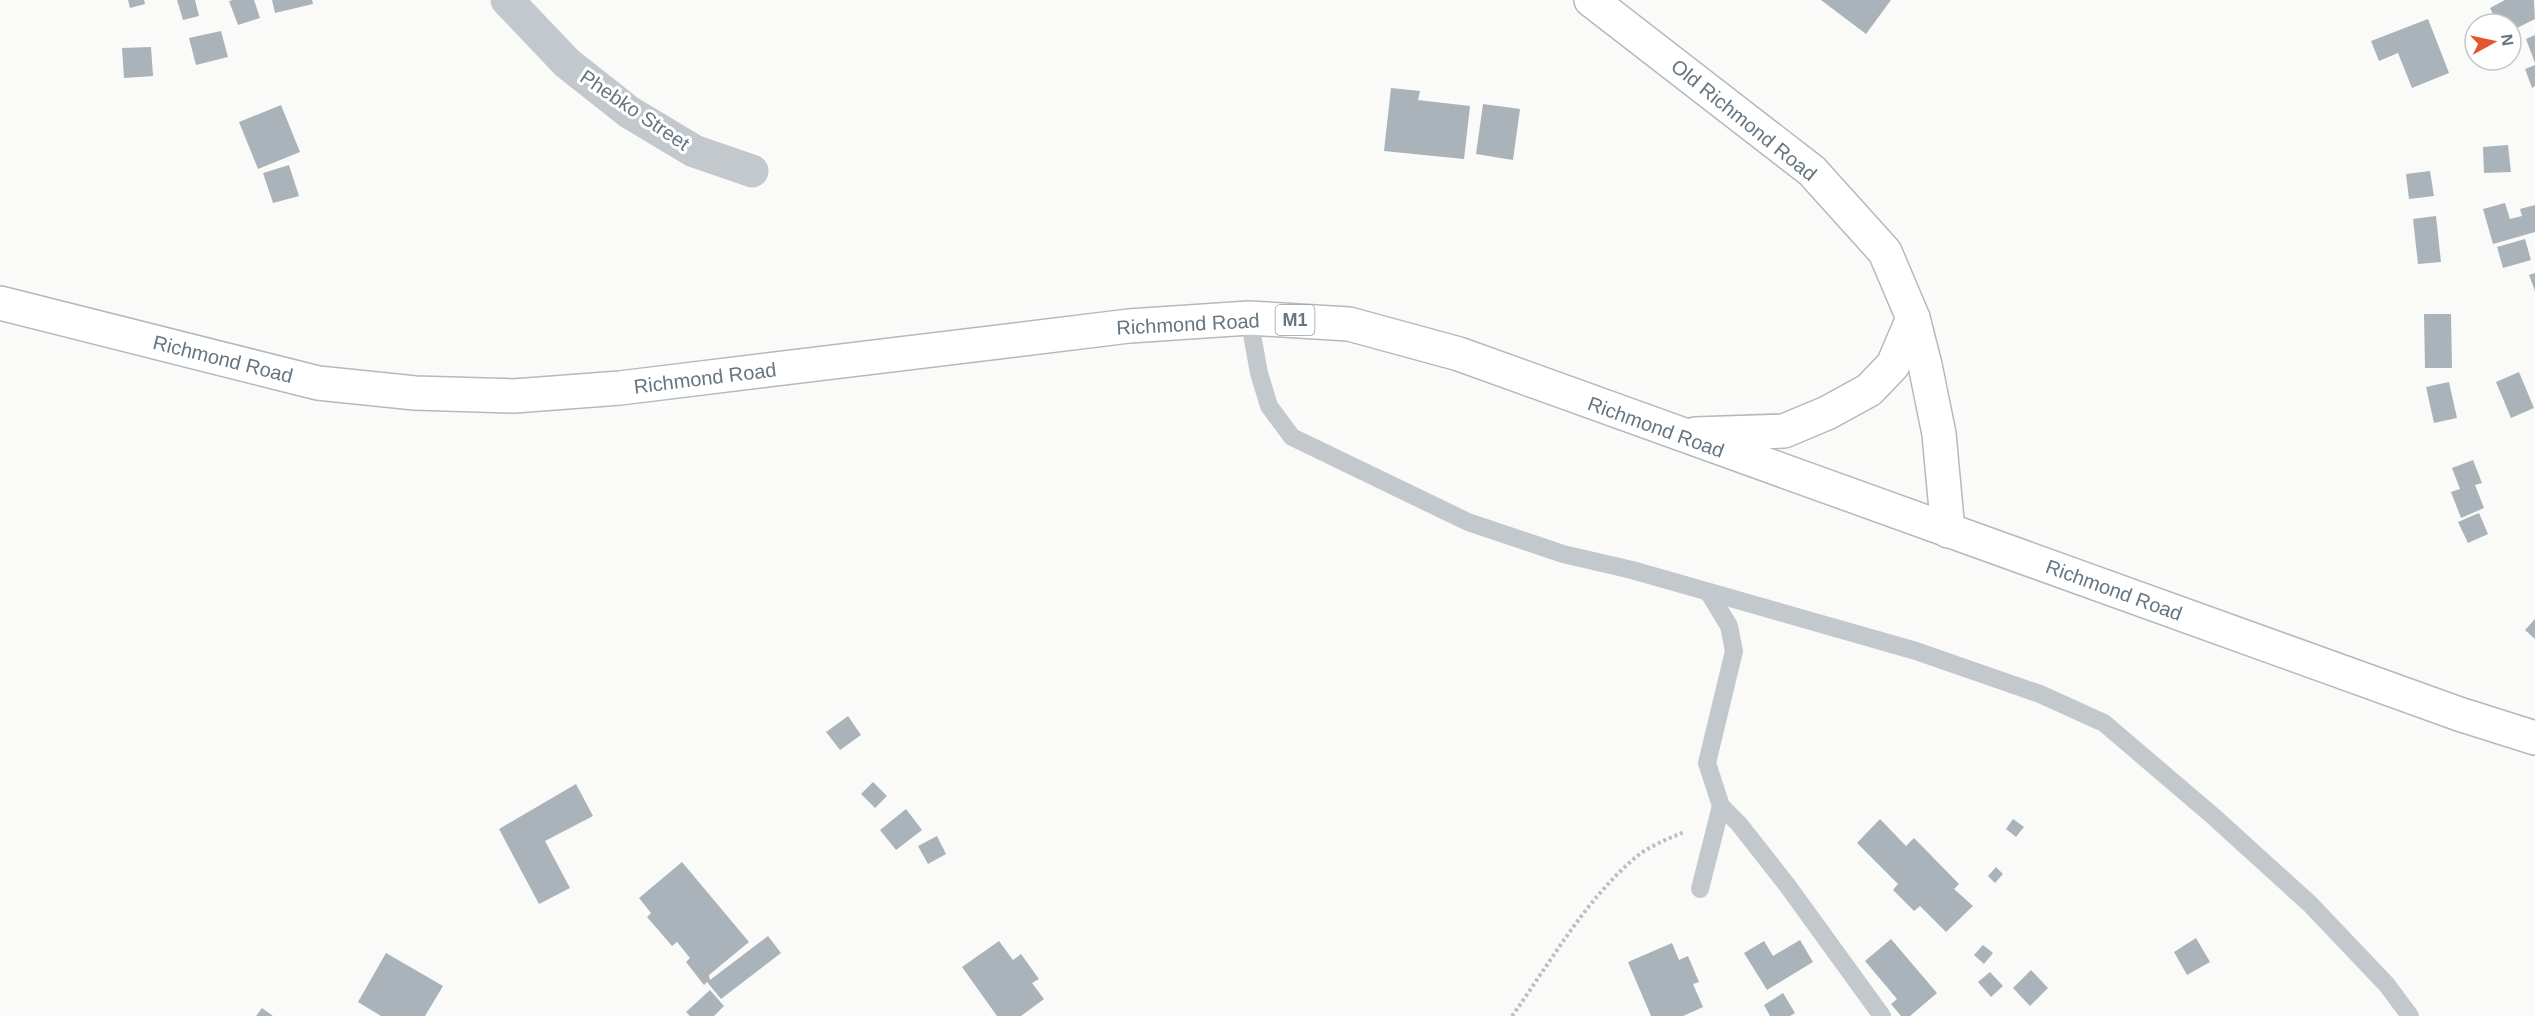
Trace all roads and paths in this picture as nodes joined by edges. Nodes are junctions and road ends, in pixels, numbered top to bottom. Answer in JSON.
{"nodes":[{"id":1,"x":507,"y":0,"type":"edge"},
{"id":2,"x":1591,"y":0,"type":"edge"},
{"id":3,"x":752,"y":171,"type":"dead end"},
{"id":4,"x":0,"y":303,"type":"edge"},
{"id":5,"x":1249,"y":318,"type":"junction"},
{"id":6,"x":1913,"y":318,"type":"junction"},
{"id":7,"x":1676,"y":434,"type":"junction"},
{"id":8,"x":1948,"y":531,"type":"junction"},
{"id":9,"x":1709,"y":593,"type":"junction"},
{"id":10,"x":2535,"y":738,"type":"edge"},
{"id":11,"x":1721,"y":806,"type":"junction"},
{"id":12,"x":1700,"y":889,"type":"dead end"},
{"id":13,"x":1512,"y":1016,"type":"edge"},
{"id":14,"x":1882,"y":1016,"type":"edge"},
{"id":15,"x":2410,"y":1016,"type":"edge"}],
"edges":[{"from":1,"to":3,"type":"street","name":"Phebko Street"},
{"from":2,"to":6,"type":"main road","name":"Old Richmond Road"},
{"from":4,"to":5,"type":"main road","name":"Richmond Road","number":"M1"},
{"from":5,"to":7,"type":"main road","name":"Richmond Road","number":"M1"},
{"from":5,"to":9,"type":"lane"},
{"from":6,"to":7,"type":"main road"},
{"from":6,"to":8,"type":"main road","name":"Old Richmond Road"},
{"from":7,"to":8,"type":"main road","name":"Richmond Road","number":"M1"},
{"from":8,"to":10,"type":"main road","name":"Richmond Road","number":"M1"},
{"from":9,"to":11,"type":"lane"},
{"from":9,"to":15,"type":"lane"},
{"from":11,"to":12,"type":"lane"},
{"from":11,"to":13,"type":"path"},
{"from":11,"to":14,"type":"lane"}]}
